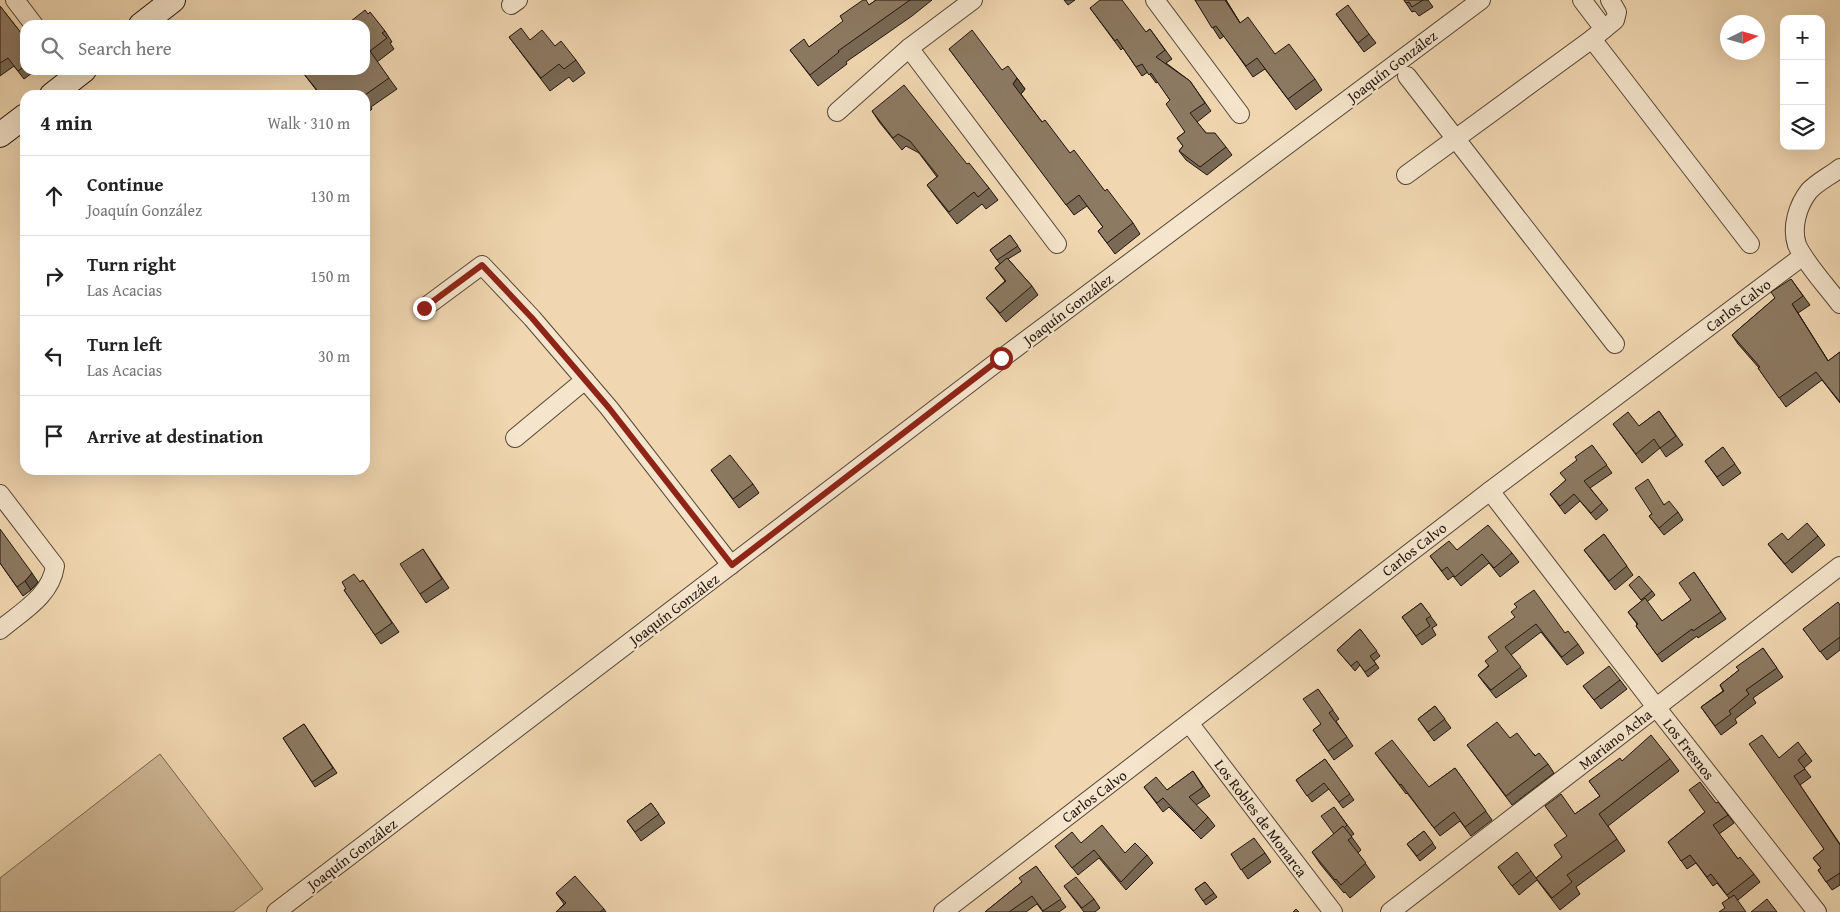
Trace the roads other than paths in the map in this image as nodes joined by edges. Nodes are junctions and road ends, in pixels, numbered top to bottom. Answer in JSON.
{"nodes":[{"id":1,"x":15,"y":0,"type":"edge"},
{"id":2,"x":173,"y":0,"type":"edge"},
{"id":3,"x":974,"y":0,"type":"edge"},
{"id":4,"x":1155,"y":0,"type":"edge"},
{"id":5,"x":1481,"y":0,"type":"edge"},
{"id":6,"x":1582,"y":0,"type":"edge"},
{"id":7,"x":1610,"y":0,"type":"edge"},
{"id":8,"x":30,"y":20,"type":"edge"},
{"id":9,"x":147,"y":20,"type":"edge"},
{"id":10,"x":1598,"y":34,"type":"junction"},
{"id":11,"x":909,"y":48,"type":"junction"},
{"id":12,"x":73,"y":75,"type":"edge"},
{"id":13,"x":1407,"y":76,"type":"dead end"},
{"id":14,"x":57,"y":90,"type":"edge"},
{"id":15,"x":837,"y":112,"type":"dead end"},
{"id":16,"x":1240,"y":114,"type":"dead end"},
{"id":17,"x":20,"y":120,"type":"edge"},
{"id":18,"x":0,"y":135,"type":"edge"},
{"id":19,"x":1455,"y":140,"type":"junction"},
{"id":20,"x":1840,"y":168,"type":"edge"},
{"id":21,"x":1406,"y":175,"type":"dead end"},
{"id":22,"x":1057,"y":244,"type":"dead end"},
{"id":23,"x":1750,"y":244,"type":"dead end"},
{"id":24,"x":1803,"y":256,"type":"junction"},
{"id":25,"x":1840,"y":304,"type":"edge"},
{"id":26,"x":424,"y":308,"type":"dead end"},
{"id":27,"x":1615,"y":344,"type":"dead end"},
{"id":28,"x":585,"y":380,"type":"junction"},
{"id":29,"x":515,"y":438,"type":"dead end"},
{"id":30,"x":1490,"y":490,"type":"junction"},
{"id":31,"x":0,"y":494,"type":"edge"},
{"id":32,"x":732,"y":565,"type":"junction"},
{"id":33,"x":1840,"y":566,"type":"edge"},
{"id":34,"x":0,"y":630,"type":"edge"},
{"id":35,"x":1656,"y":707,"type":"junction"},
{"id":36,"x":1189,"y":723,"type":"junction"},
{"id":37,"x":276,"y":912,"type":"edge"},
{"id":38,"x":942,"y":912,"type":"edge"},
{"id":39,"x":1333,"y":912,"type":"edge"},
{"id":40,"x":1390,"y":912,"type":"edge"},
{"id":41,"x":1817,"y":912,"type":"edge"}],
"edges":[{"from":1,"to":8,"type":"street"},
{"from":2,"to":9,"type":"street"},
{"from":3,"to":11,"type":"street"},
{"from":4,"to":16,"type":"street"},
{"from":5,"to":32,"type":"street","name":"Joaquín González"},
{"from":6,"to":10,"type":"street"},
{"from":7,"to":10,"type":"street"},
{"from":10,"to":19,"type":"street"},
{"from":10,"to":23,"type":"street"},
{"from":11,"to":15,"type":"street"},
{"from":11,"to":22,"type":"street"},
{"from":12,"to":14,"type":"street"},
{"from":13,"to":19,"type":"street"},
{"from":17,"to":18,"type":"street"},
{"from":19,"to":21,"type":"street"},
{"from":19,"to":27,"type":"street"},
{"from":20,"to":24,"type":"street"},
{"from":24,"to":25,"type":"street"},
{"from":24,"to":30,"type":"street","name":"Carlos Calvo"},
{"from":26,"to":28,"type":"street"},
{"from":28,"to":29,"type":"street"},
{"from":28,"to":32,"type":"street"},
{"from":30,"to":35,"type":"street","name":"Los Fresnos"},
{"from":30,"to":36,"type":"street","name":"Carlos Calvo"},
{"from":31,"to":34,"type":"street"},
{"from":32,"to":37,"type":"street","name":"Joaquín González"},
{"from":33,"to":35,"type":"street","name":"Mariano Acha"},
{"from":35,"to":40,"type":"street","name":"Mariano Acha"},
{"from":35,"to":41,"type":"street","name":"Los Fresnos"},
{"from":36,"to":38,"type":"street","name":"Carlos Calvo"},
{"from":36,"to":39,"type":"street","name":"Los Robles de Monarca"}]}
